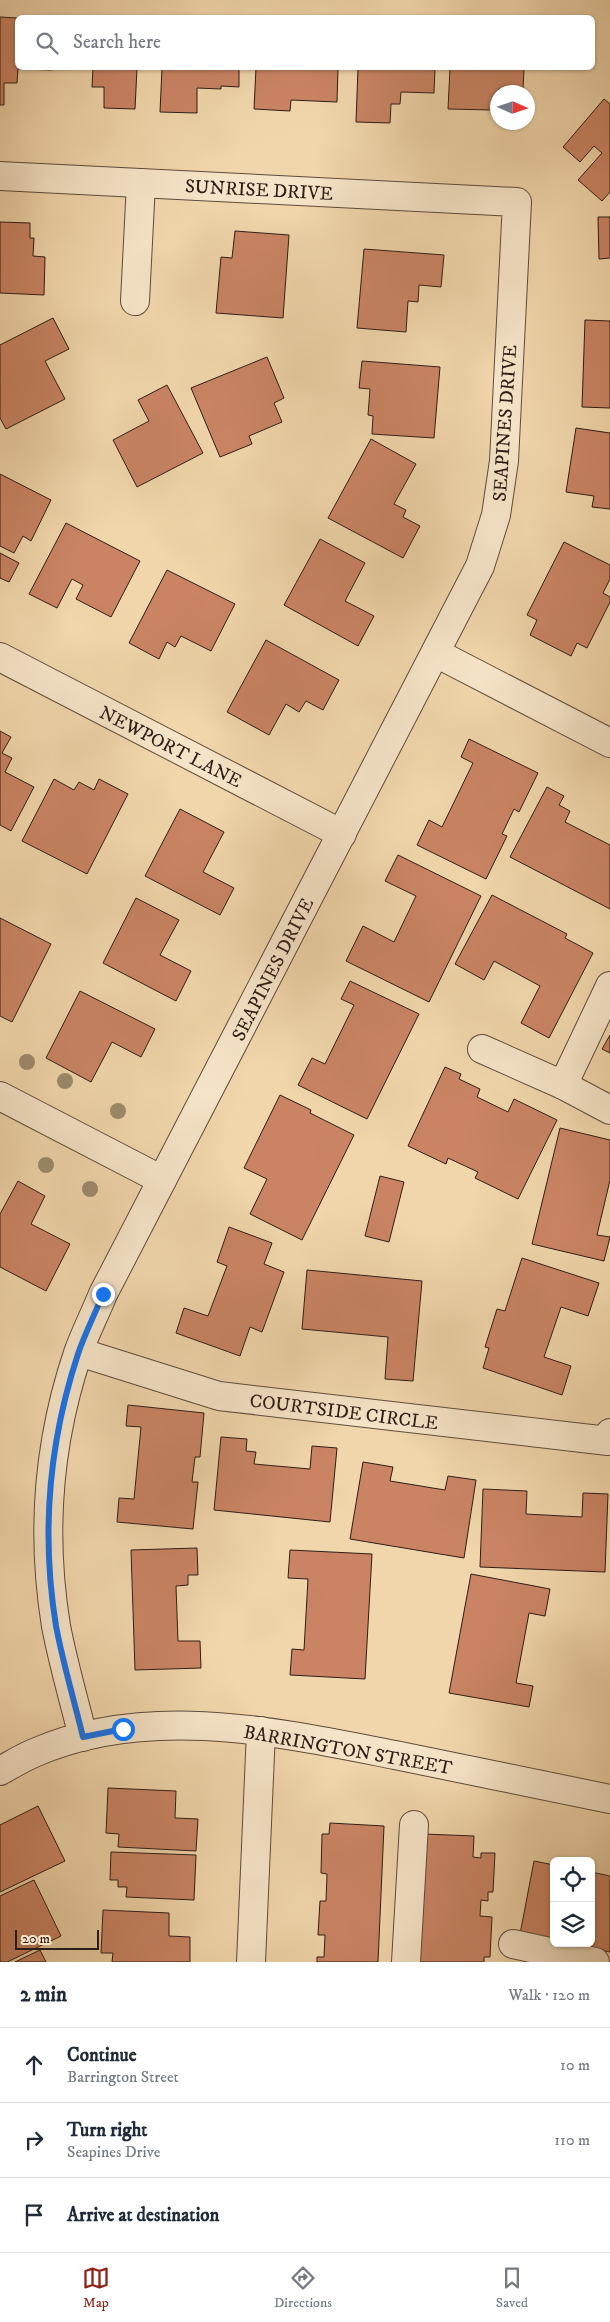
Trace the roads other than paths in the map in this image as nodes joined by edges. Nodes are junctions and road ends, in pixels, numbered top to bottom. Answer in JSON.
{"nodes":[{"id":1,"x":0,"y":176,"type":"edge"},
{"id":2,"x":141,"y":183,"type":"junction"},
{"id":3,"x":517,"y":202,"type":"joint"},
{"id":4,"x":135,"y":301,"type":"dead end"},
{"id":5,"x":436,"y":653,"type":"junction"},
{"id":6,"x":0,"y":657,"type":"edge"},
{"id":7,"x":610,"y":744,"type":"edge"},
{"id":8,"x":342,"y":834,"type":"junction"},
{"id":9,"x":610,"y":986,"type":"edge"},
{"id":10,"x":482,"y":1049,"type":"dead end"},
{"id":11,"x":563,"y":1085,"type":"junction"},
{"id":12,"x":0,"y":1096,"type":"edge"},
{"id":13,"x":610,"y":1110,"type":"edge"},
{"id":14,"x":162,"y":1180,"type":"junction"},
{"id":15,"x":79,"y":1352,"type":"junction"},
{"id":16,"x":610,"y":1433,"type":"edge"},
{"id":17,"x":261,"y":1731,"type":"junction"},
{"id":18,"x":83,"y":1737,"type":"junction"},
{"id":19,"x":0,"y":1771,"type":"edge"},
{"id":20,"x":610,"y":1799,"type":"edge"},
{"id":21,"x":414,"y":1825,"type":"dead end"},
{"id":22,"x":512,"y":1944,"type":"dead end"},
{"id":23,"x":251,"y":1962,"type":"edge"},
{"id":24,"x":406,"y":1962,"type":"edge"},
{"id":25,"x":595,"y":1962,"type":"edge"}],
"edges":[{"from":1,"to":2,"type":"street","name":"SUNRISE DRIVE"},
{"from":2,"to":3,"type":"street","name":"SUNRISE DRIVE"},
{"from":2,"to":4,"type":"street"},
{"from":3,"to":5,"type":"street","name":"SEAPINES DRIVE"},
{"from":5,"to":7,"type":"street"},
{"from":5,"to":8,"type":"street","name":"SEAPINES DRIVE"},
{"from":6,"to":8,"type":"street","name":"NEWPORT LANE"},
{"from":8,"to":14,"type":"street","name":"SEAPINES DRIVE"},
{"from":9,"to":11,"type":"street"},
{"from":10,"to":11,"type":"street"},
{"from":11,"to":13,"type":"street"},
{"from":12,"to":14,"type":"street"},
{"from":14,"to":15,"type":"street","name":"SEAPINES DRIVE"},
{"from":15,"to":16,"type":"street","name":"COURTSIDE CIRCLE"},
{"from":15,"to":18,"type":"street","name":"SEAPINES DRIVE"},
{"from":17,"to":18,"type":"street","name":"BARRINGTON STREET"},
{"from":17,"to":20,"type":"street","name":"BARRINGTON STREET"},
{"from":17,"to":23,"type":"street"},
{"from":18,"to":19,"type":"street","name":"BARRINGTON STREET"},
{"from":21,"to":24,"type":"street"},
{"from":22,"to":25,"type":"street"}]}
